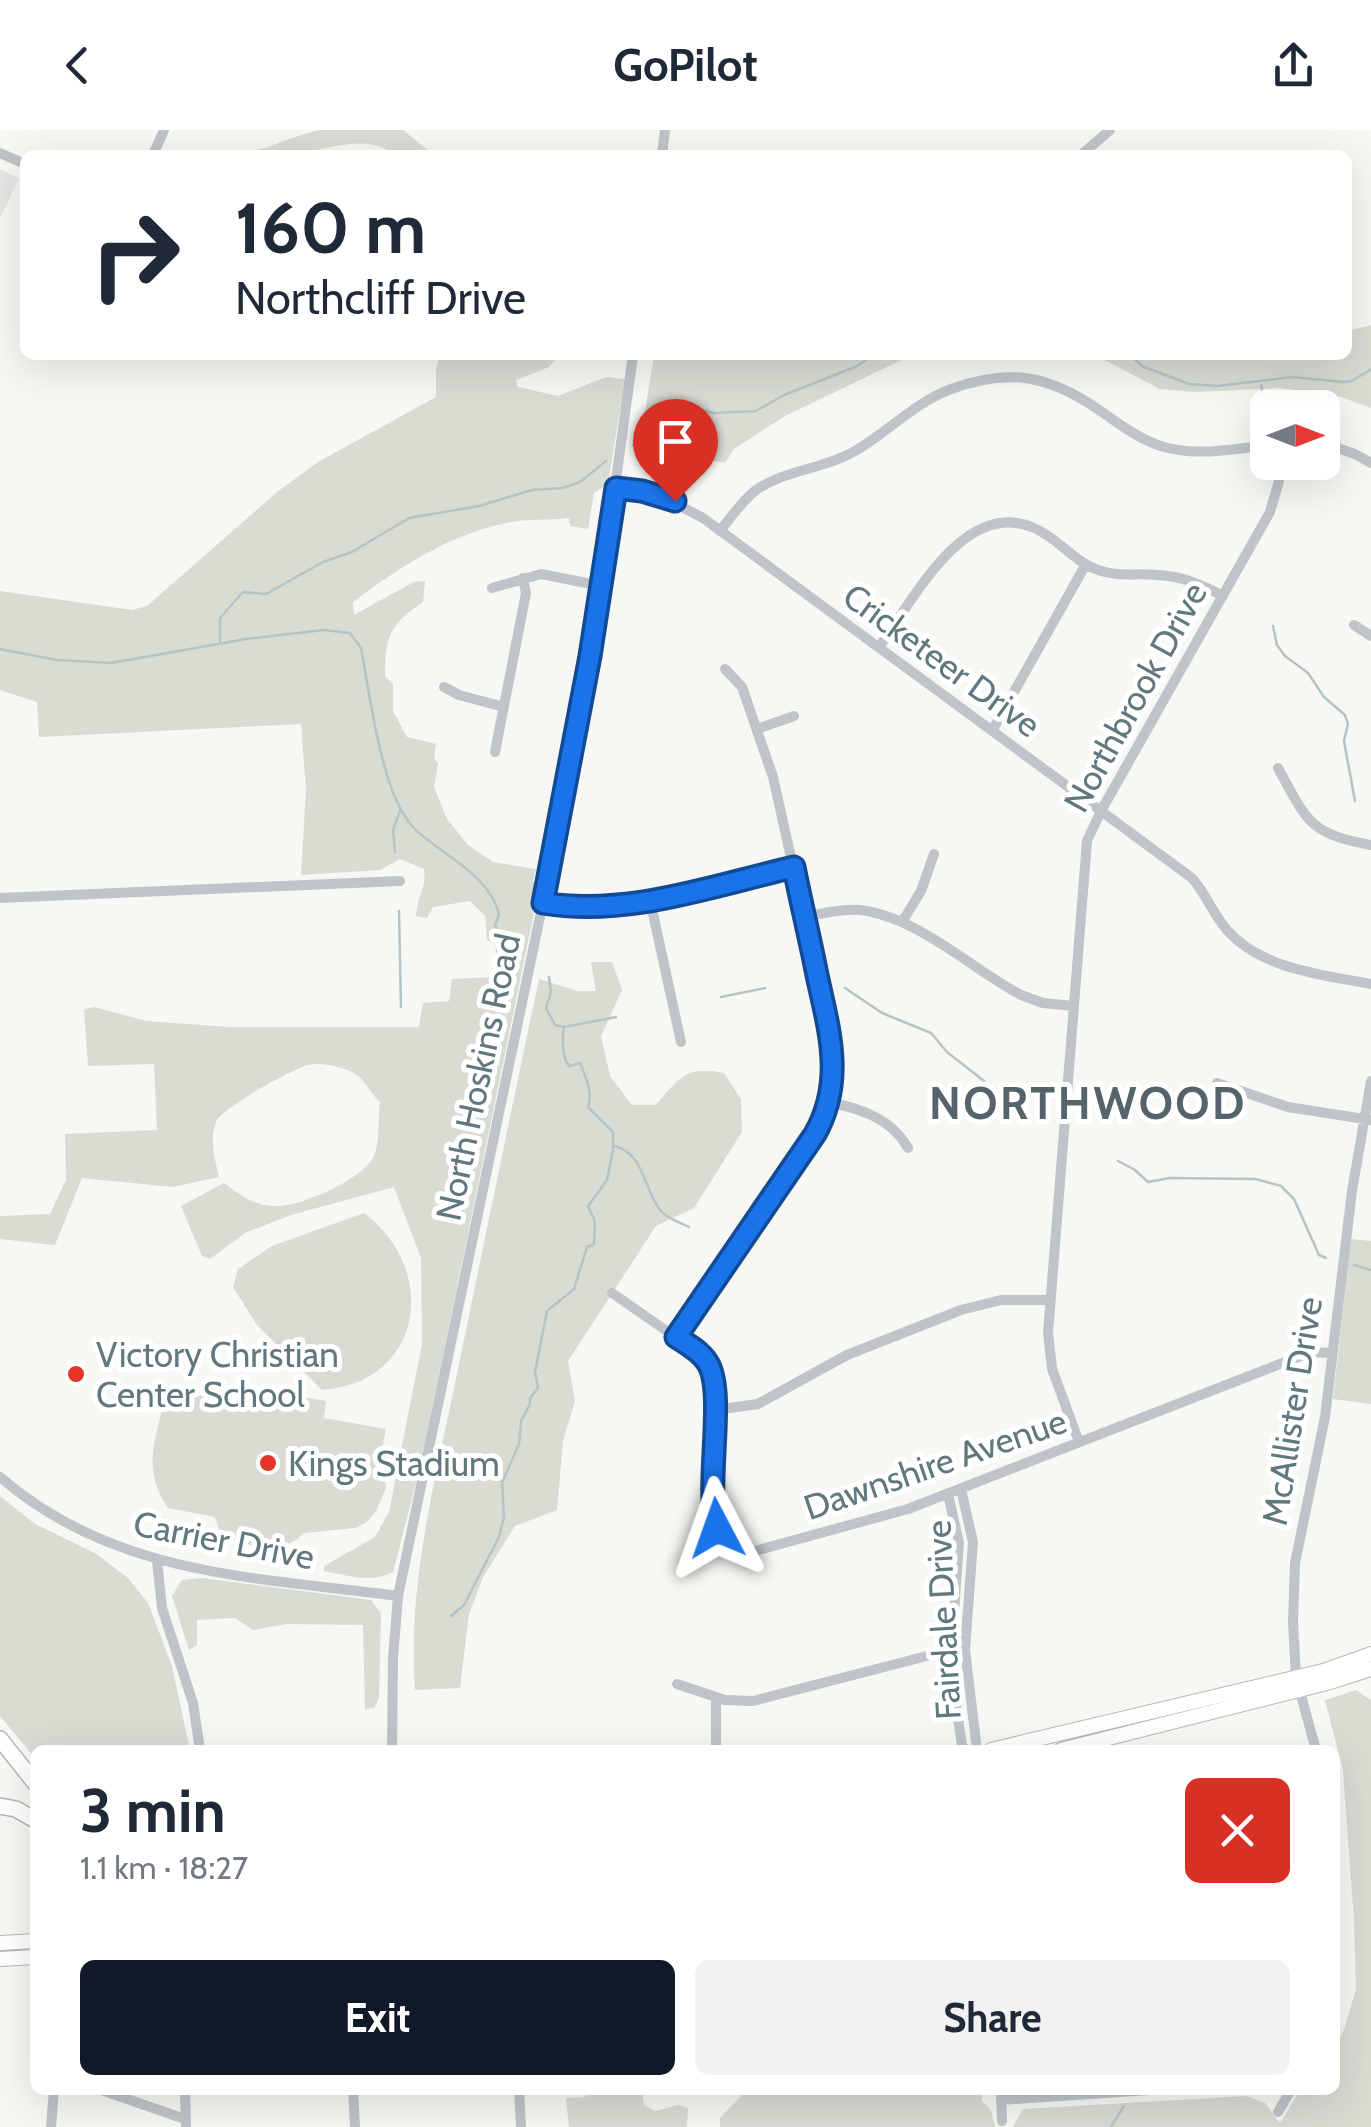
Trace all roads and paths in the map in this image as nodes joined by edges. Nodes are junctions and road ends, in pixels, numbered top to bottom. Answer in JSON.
{"nodes":[{"id":1,"x":1110,"y":130,"type":"edge"},
{"id":2,"x":1086,"y":150,"type":"edge"},
{"id":3,"x":633,"y":360,"type":"edge"},
{"id":4,"x":1250,"y":447,"type":"edge"},
{"id":5,"x":1340,"y":449,"type":"edge"},
{"id":6,"x":1371,"y":464,"type":"edge"},
{"id":7,"x":1279,"y":480,"type":"edge"},
{"id":8,"x":616,"y":488,"type":"junction"},
{"id":9,"x":720,"y":530,"type":"junction"},
{"id":10,"x":1086,"y":564,"type":"junction"},
{"id":11,"x":524,"y":578,"type":"junction"},
{"id":12,"x":602,"y":586,"type":"junction"},
{"id":13,"x":492,"y":588,"type":"dead end"},
{"id":14,"x":1222,"y":596,"type":"junction"},
{"id":15,"x":1354,"y":624,"type":"dead end"},
{"id":16,"x":1371,"y":636,"type":"edge"},
{"id":17,"x":879,"y":648,"type":"junction"},
{"id":18,"x":725,"y":669,"type":"dead end"},
{"id":19,"x":444,"y":687,"type":"dead end"},
{"id":20,"x":504,"y":707,"type":"junction"},
{"id":21,"x":794,"y":716,"type":"dead end"},
{"id":22,"x":758,"y":729,"type":"junction"},
{"id":23,"x":992,"y":731,"type":"junction"},
{"id":24,"x":495,"y":752,"type":"dead end"},
{"id":25,"x":1278,"y":768,"type":"dead end"},
{"id":26,"x":1101,"y":811,"type":"junction"},
{"id":27,"x":1371,"y":845,"type":"edge"},
{"id":28,"x":934,"y":854,"type":"dead end"},
{"id":29,"x":794,"y":867,"type":"junction"},
{"id":30,"x":400,"y":881,"type":"dead end"},
{"id":31,"x":0,"y":898,"type":"edge"},
{"id":32,"x":650,"y":900,"type":"junction"},
{"id":33,"x":543,"y":903,"type":"junction"},
{"id":34,"x":804,"y":917,"type":"junction"},
{"id":35,"x":902,"y":922,"type":"junction"},
{"id":36,"x":1371,"y":984,"type":"edge"},
{"id":37,"x":1073,"y":1006,"type":"junction"},
{"id":38,"x":682,"y":1042,"type":"dead end"},
{"id":39,"x":1371,"y":1081,"type":"edge"},
{"id":40,"x":1217,"y":1084,"type":"dead end"},
{"id":41,"x":829,"y":1102,"type":"junction"},
{"id":42,"x":1368,"y":1120,"type":"edge"},
{"id":43,"x":908,"y":1148,"type":"dead end"},
{"id":44,"x":612,"y":1293,"type":"dead end"},
{"id":45,"x":1050,"y":1300,"type":"junction"},
{"id":46,"x":676,"y":1337,"type":"junction"},
{"id":47,"x":1332,"y":1354,"type":"junction"},
{"id":48,"x":714,"y":1410,"type":"junction"},
{"id":49,"x":1079,"y":1442,"type":"junction"},
{"id":50,"x":0,"y":1478,"type":"edge"},
{"id":51,"x":961,"y":1489,"type":"junction"},
{"id":52,"x":948,"y":1494,"type":"junction"},
{"id":53,"x":157,"y":1561,"type":"junction"},
{"id":54,"x":955,"y":1594,"type":"junction"},
{"id":55,"x":968,"y":1594,"type":"junction"},
{"id":56,"x":398,"y":1596,"type":"junction"},
{"id":57,"x":950,"y":1650,"type":"junction"},
{"id":58,"x":1371,"y":1654,"type":"edge"},
{"id":59,"x":966,"y":1666,"type":"junction"},
{"id":60,"x":950,"y":1667,"type":"junction"},
{"id":61,"x":1371,"y":1669,"type":"edge"},
{"id":62,"x":1298,"y":1683,"type":"junction"},
{"id":63,"x":677,"y":1684,"type":"dead end"},
{"id":64,"x":716,"y":1697,"type":"junction"},
{"id":65,"x":0,"y":1738,"type":"edge"},
{"id":66,"x":199,"y":1745,"type":"edge"},
{"id":67,"x":392,"y":1745,"type":"edge"},
{"id":68,"x":716,"y":1745,"type":"edge"},
{"id":69,"x":962,"y":1745,"type":"edge"},
{"id":70,"x":976,"y":1745,"type":"edge"},
{"id":71,"x":1013,"y":1745,"type":"edge"},
{"id":72,"x":1079,"y":1745,"type":"edge"},
{"id":73,"x":1315,"y":1745,"type":"edge"},
{"id":74,"x":30,"y":1777,"type":"edge"},
{"id":75,"x":0,"y":1806,"type":"edge"},
{"id":76,"x":30,"y":1817,"type":"edge"},
{"id":77,"x":30,"y":1942,"type":"edge"},
{"id":78,"x":0,"y":1944,"type":"edge"},
{"id":79,"x":30,"y":1957,"type":"edge"},
{"id":80,"x":0,"y":1959,"type":"edge"},
{"id":81,"x":54,"y":2095,"type":"edge"},
{"id":82,"x":114,"y":2095,"type":"edge"},
{"id":83,"x":185,"y":2095,"type":"edge"},
{"id":84,"x":353,"y":2095,"type":"edge"},
{"id":85,"x":519,"y":2095,"type":"edge"},
{"id":86,"x":1001,"y":2095,"type":"edge"},
{"id":87,"x":1288,"y":2095,"type":"edge"},
{"id":88,"x":1278,"y":2112,"type":"dead end"},
{"id":89,"x":1002,"y":2121,"type":"dead end"},
{"id":90,"x":186,"y":2123,"type":"edge"},
{"id":91,"x":51,"y":2127,"type":"edge"},
{"id":92,"x":355,"y":2127,"type":"edge"},
{"id":93,"x":521,"y":2127,"type":"edge"}],
"edges":[{"from":1,"to":2,"type":"street"},
{"from":3,"to":8,"type":"street","name":"North Hoskins Road"},
{"from":4,"to":9,"type":"street"},
{"from":5,"to":6,"type":"street"},
{"from":7,"to":14,"type":"street","name":"Northbrook Drive"},
{"from":8,"to":9,"type":"street","name":"Cricketeer Drive"},
{"from":8,"to":12,"type":"street","name":"North Hoskins Road"},
{"from":9,"to":17,"type":"street","name":"Cricketeer Drive"},
{"from":10,"to":14,"type":"street"},
{"from":10,"to":17,"type":"street"},
{"from":10,"to":23,"type":"street"},
{"from":11,"to":12,"type":"street"},
{"from":11,"to":13,"type":"street"},
{"from":11,"to":20,"type":"street"},
{"from":12,"to":33,"type":"street","name":"North Hoskins Road"},
{"from":14,"to":26,"type":"street","name":"Northbrook Drive"},
{"from":15,"to":16,"type":"street"},
{"from":17,"to":23,"type":"street","name":"Cricketeer Drive"},
{"from":18,"to":22,"type":"street"},
{"from":19,"to":20,"type":"street"},
{"from":20,"to":24,"type":"street"},
{"from":21,"to":22,"type":"street"},
{"from":22,"to":29,"type":"street"},
{"from":23,"to":26,"type":"street","name":"Cricketeer Drive"},
{"from":25,"to":27,"type":"street"},
{"from":26,"to":36,"type":"street","name":"Cricketeer Drive"},
{"from":26,"to":37,"type":"street","name":"Northbrook Drive"},
{"from":28,"to":35,"type":"street"},
{"from":29,"to":32,"type":"street"},
{"from":29,"to":34,"type":"street"},
{"from":30,"to":31,"type":"street"},
{"from":32,"to":33,"type":"street"},
{"from":32,"to":38,"type":"street"},
{"from":33,"to":56,"type":"street","name":"North Hoskins Road"},
{"from":34,"to":35,"type":"street"},
{"from":34,"to":41,"type":"street"},
{"from":35,"to":37,"type":"street"},
{"from":37,"to":45,"type":"street","name":"Northbrook Drive"},
{"from":39,"to":42,"type":"street","name":"McAllister Drive"},
{"from":40,"to":42,"type":"street"},
{"from":41,"to":43,"type":"street"},
{"from":41,"to":46,"type":"street"},
{"from":42,"to":47,"type":"street","name":"McAllister Drive"},
{"from":44,"to":46,"type":"street","name":"Dawnshire Avenue"},
{"from":45,"to":48,"type":"street"},
{"from":45,"to":49,"type":"street","name":"Northbrook Drive"},
{"from":46,"to":48,"type":"street","name":"Dawnshire Avenue"},
{"from":47,"to":49,"type":"street","name":"Dawnshire Avenue"},
{"from":47,"to":62,"type":"street","name":"McAllister Drive"},
{"from":48,"to":52,"type":"street","name":"Dawnshire Avenue"},
{"from":49,"to":51,"type":"street","name":"Dawnshire Avenue"},
{"from":50,"to":53,"type":"street","name":"Carrier Drive"},
{"from":51,"to":52,"type":"street","name":"Dawnshire Avenue"},
{"from":51,"to":55,"type":"street","name":"Fairdale Drive"},
{"from":52,"to":54,"type":"street","name":"Fairdale Drive"},
{"from":53,"to":56,"type":"street","name":"Carrier Drive"},
{"from":53,"to":66,"type":"street"},
{"from":54,"to":55,"type":"street"},
{"from":54,"to":57,"type":"street","name":"Fairdale Drive"},
{"from":55,"to":59,"type":"street","name":"Fairdale Drive"},
{"from":56,"to":67,"type":"street","name":"North Hoskins Road"},
{"from":57,"to":60,"type":"street","name":"Fairdale Drive"},
{"from":57,"to":64,"type":"street"},
{"from":58,"to":62,"type":"main road"},
{"from":59,"to":60,"type":"street"},
{"from":59,"to":70,"type":"street","name":"Fairdale Drive"},
{"from":60,"to":69,"type":"street","name":"Fairdale Drive"},
{"from":61,"to":62,"type":"main road"},
{"from":62,"to":71,"type":"main road"},
{"from":62,"to":72,"type":"main road"},
{"from":62,"to":73,"type":"street","name":"McAllister Drive"},
{"from":63,"to":64,"type":"street"},
{"from":64,"to":68,"type":"street"},
{"from":65,"to":74,"type":"highway"},
{"from":75,"to":76,"type":"highway"},
{"from":77,"to":78,"type":"main road"},
{"from":79,"to":80,"type":"main road"},
{"from":81,"to":91,"type":"street"},
{"from":82,"to":90,"type":"street"},
{"from":83,"to":90,"type":"street"},
{"from":84,"to":92,"type":"street"},
{"from":85,"to":93,"type":"street"},
{"from":86,"to":89,"type":"street"},
{"from":87,"to":88,"type":"street"}]}
